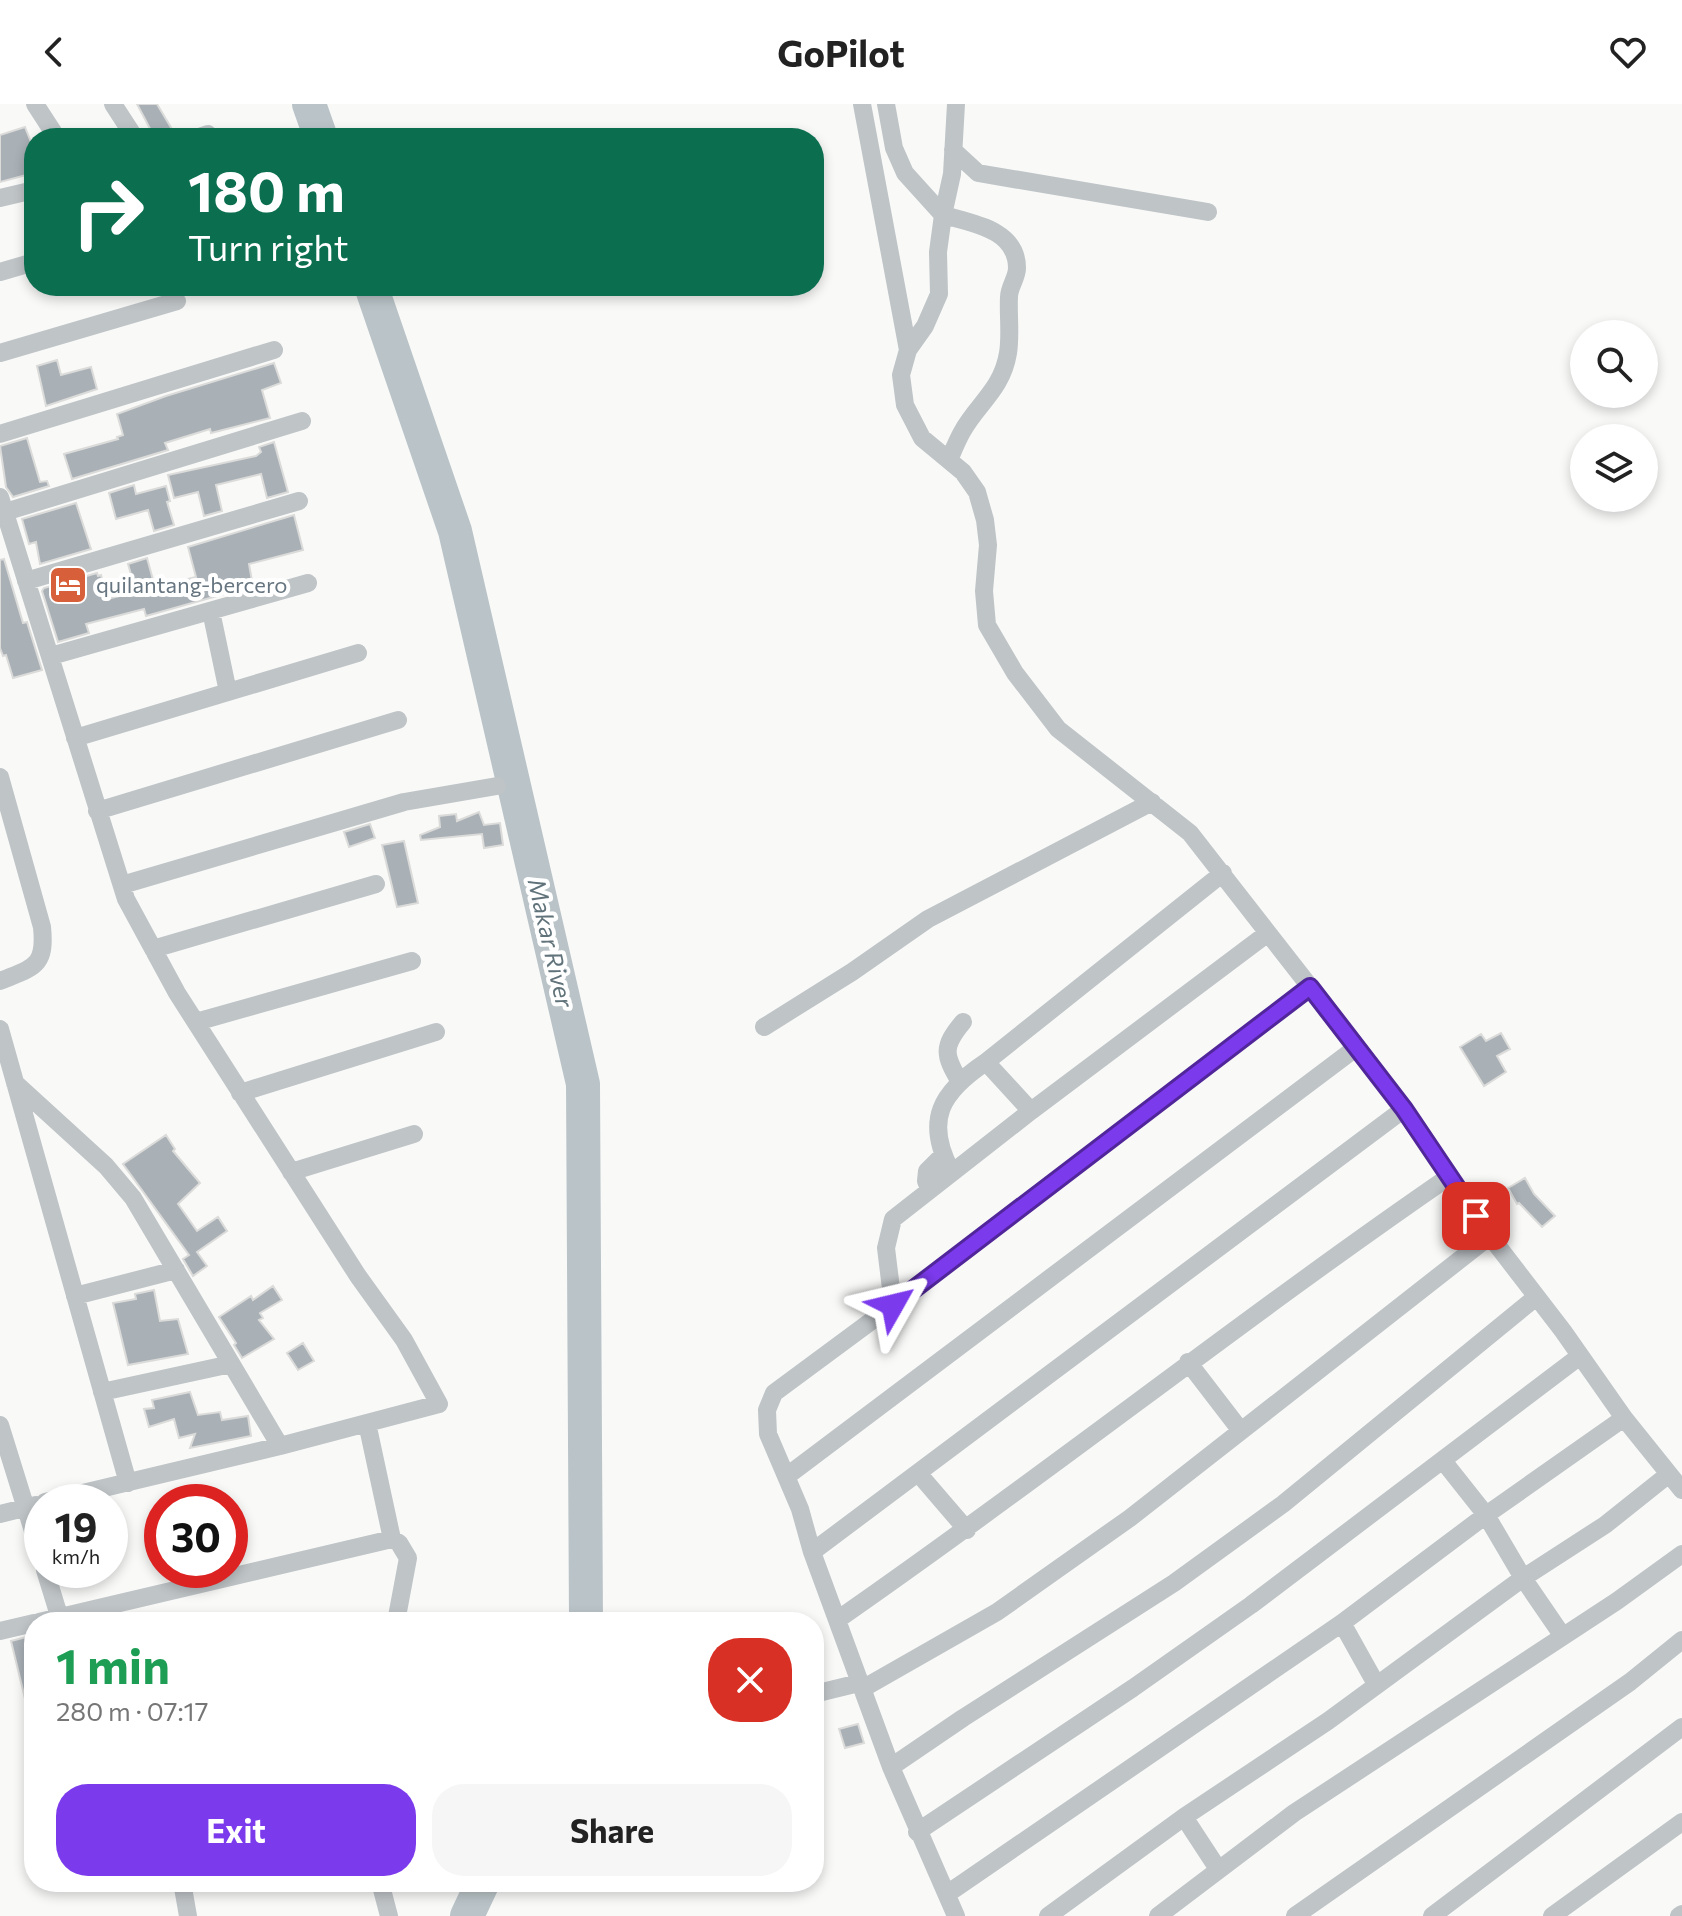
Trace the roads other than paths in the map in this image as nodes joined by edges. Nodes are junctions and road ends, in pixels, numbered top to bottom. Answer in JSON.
{"nodes":[{"id":1,"x":35,"y":104,"type":"edge"},
{"id":2,"x":113,"y":104,"type":"edge"},
{"id":3,"x":862,"y":104,"type":"edge"},
{"id":4,"x":886,"y":104,"type":"edge"},
{"id":5,"x":956,"y":104,"type":"edge"},
{"id":6,"x":51,"y":128,"type":"edge"},
{"id":7,"x":129,"y":128,"type":"edge"},
{"id":8,"x":953,"y":150,"type":"junction"},
{"id":9,"x":24,"y":192,"type":"edge"},
{"id":10,"x":0,"y":198,"type":"edge"},
{"id":11,"x":1208,"y":212,"type":"dead end"},
{"id":12,"x":943,"y":215,"type":"junction"},
{"id":13,"x":24,"y":265,"type":"edge"},
{"id":14,"x":0,"y":272,"type":"edge"},
{"id":15,"x":177,"y":301,"type":"dead end"},
{"id":16,"x":274,"y":350,"type":"dead end"},
{"id":17,"x":908,"y":350,"type":"junction"},
{"id":18,"x":0,"y":353,"type":"edge"},
{"id":19,"x":302,"y":421,"type":"dead end"},
{"id":20,"x":0,"y":434,"type":"edge"},
{"id":21,"x":949,"y":460,"type":"junction"},
{"id":22,"x":299,"y":501,"type":"dead end"},
{"id":23,"x":2,"y":505,"type":"edge"},
{"id":24,"x":26,"y":581,"type":"junction"},
{"id":25,"x":308,"y":583,"type":"dead end"},
{"id":26,"x":211,"y":611,"type":"junction"},
{"id":27,"x":358,"y":653,"type":"dead end"},
{"id":28,"x":51,"y":656,"type":"junction"},
{"id":29,"x":228,"y":692,"type":"junction"},
{"id":30,"x":398,"y":720,"type":"dead end"},
{"id":31,"x":75,"y":738,"type":"junction"},
{"id":32,"x":0,"y":777,"type":"edge"},
{"id":33,"x":497,"y":786,"type":"dead end"},
{"id":34,"x":1152,"y":802,"type":"junction"},
{"id":35,"x":97,"y":811,"type":"junction"},
{"id":36,"x":1223,"y":873,"type":"junction"},
{"id":37,"x":376,"y":884,"type":"dead end"},
{"id":38,"x":122,"y":885,"type":"junction"},
{"id":39,"x":1268,"y":933,"type":"junction"},
{"id":40,"x":153,"y":949,"type":"junction"},
{"id":41,"x":412,"y":961,"type":"dead end"},
{"id":42,"x":0,"y":981,"type":"edge"},
{"id":43,"x":1310,"y":987,"type":"junction"},
{"id":44,"x":196,"y":1022,"type":"junction"},
{"id":45,"x":963,"y":1022,"type":"dead end"},
{"id":46,"x":764,"y":1027,"type":"dead end"},
{"id":47,"x":0,"y":1029,"type":"edge"},
{"id":48,"x":436,"y":1032,"type":"dead end"},
{"id":49,"x":1357,"y":1047,"type":"junction"},
{"id":50,"x":986,"y":1062,"type":"junction"},
{"id":51,"x":13,"y":1081,"type":"junction"},
{"id":52,"x":960,"y":1082,"type":"junction"},
{"id":53,"x":240,"y":1093,"type":"junction"},
{"id":54,"x":1404,"y":1109,"type":"junction"},
{"id":55,"x":1031,"y":1111,"type":"junction"},
{"id":56,"x":414,"y":1134,"type":"dead end"},
{"id":57,"x":947,"y":1163,"type":"junction"},
{"id":58,"x":291,"y":1172,"type":"junction"},
{"id":59,"x":1450,"y":1176,"type":"junction"},
{"id":60,"x":1490,"y":1236,"type":"junction"},
{"id":61,"x":176,"y":1270,"type":"junction"},
{"id":62,"x":75,"y":1296,"type":"junction"},
{"id":63,"x":1535,"y":1298,"type":"junction"},
{"id":64,"x":893,"y":1305,"type":"junction"},
{"id":65,"x":1580,"y":1356,"type":"junction"},
{"id":66,"x":1188,"y":1362,"type":"junction"},
{"id":67,"x":231,"y":1364,"type":"junction"},
{"id":68,"x":102,"y":1392,"type":"junction"},
{"id":69,"x":1624,"y":1418,"type":"junction"},
{"id":70,"x":367,"y":1423,"type":"junction"},
{"id":71,"x":0,"y":1425,"type":"edge"},
{"id":72,"x":1241,"y":1431,"type":"junction"},
{"id":73,"x":280,"y":1446,"type":"junction"},
{"id":74,"x":1444,"y":1462,"type":"junction"},
{"id":75,"x":918,"y":1473,"type":"junction"},
{"id":76,"x":1669,"y":1474,"type":"junction"},
{"id":77,"x":787,"y":1476,"type":"junction"},
{"id":78,"x":128,"y":1483,"type":"junction"},
{"id":79,"x":28,"y":1484,"type":"edge"},
{"id":80,"x":124,"y":1484,"type":"edge"},
{"id":81,"x":1682,"y":1490,"type":"edge"},
{"id":82,"x":24,"y":1508,"type":"edge"},
{"id":83,"x":0,"y":1514,"type":"edge"},
{"id":84,"x":1486,"y":1515,"type":"junction"},
{"id":85,"x":967,"y":1530,"type":"junction"},
{"id":86,"x":392,"y":1539,"type":"junction"},
{"id":87,"x":812,"y":1552,"type":"junction"},
{"id":88,"x":1682,"y":1554,"type":"edge"},
{"id":89,"x":1523,"y":1578,"type":"junction"},
{"id":90,"x":50,"y":1588,"type":"edge"},
{"id":91,"x":58,"y":1612,"type":"edge"},
{"id":92,"x":93,"y":1612,"type":"edge"},
{"id":93,"x":398,"y":1612,"type":"edge"},
{"id":94,"x":837,"y":1620,"type":"junction"},
{"id":95,"x":1342,"y":1623,"type":"junction"},
{"id":96,"x":24,"y":1625,"type":"edge"},
{"id":97,"x":0,"y":1631,"type":"edge"},
{"id":98,"x":1562,"y":1635,"type":"junction"},
{"id":99,"x":1682,"y":1640,"type":"edge"},
{"id":100,"x":1376,"y":1684,"type":"junction"},
{"id":101,"x":860,"y":1686,"type":"junction"},
{"id":102,"x":824,"y":1692,"type":"edge"},
{"id":103,"x":1682,"y":1727,"type":"edge"},
{"id":104,"x":891,"y":1767,"type":"junction"},
{"id":105,"x":1184,"y":1817,"type":"junction"},
{"id":106,"x":1682,"y":1822,"type":"edge"},
{"id":107,"x":917,"y":1832,"type":"junction"},
{"id":108,"x":1218,"y":1869,"type":"junction"},
{"id":109,"x":184,"y":1892,"type":"edge"},
{"id":110,"x":383,"y":1892,"type":"edge"},
{"id":111,"x":947,"y":1894,"type":"junction"},
{"id":112,"x":188,"y":1916,"type":"edge"},
{"id":113,"x":389,"y":1916,"type":"edge"},
{"id":114,"x":956,"y":1916,"type":"edge"},
{"id":115,"x":1048,"y":1916,"type":"edge"},
{"id":116,"x":1158,"y":1916,"type":"edge"},
{"id":117,"x":1295,"y":1916,"type":"edge"},
{"id":118,"x":1432,"y":1916,"type":"edge"},
{"id":119,"x":1552,"y":1916,"type":"edge"}],
"edges":[{"from":1,"to":6,"type":"street"},
{"from":2,"to":7,"type":"street"},
{"from":3,"to":17,"type":"street"},
{"from":4,"to":12,"type":"street"},
{"from":5,"to":8,"type":"street"},
{"from":8,"to":11,"type":"street"},
{"from":8,"to":12,"type":"street"},
{"from":9,"to":10,"type":"street"},
{"from":12,"to":17,"type":"street"},
{"from":12,"to":21,"type":"street"},
{"from":13,"to":14,"type":"street"},
{"from":15,"to":18,"type":"street"},
{"from":16,"to":20,"type":"street"},
{"from":17,"to":21,"type":"street"},
{"from":19,"to":23,"type":"street"},
{"from":21,"to":34,"type":"street"},
{"from":22,"to":24,"type":"street"},
{"from":23,"to":24,"type":"street"},
{"from":24,"to":28,"type":"street"},
{"from":25,"to":26,"type":"street"},
{"from":26,"to":28,"type":"street"},
{"from":26,"to":29,"type":"street"},
{"from":27,"to":29,"type":"street"},
{"from":28,"to":31,"type":"street"},
{"from":29,"to":31,"type":"street"},
{"from":30,"to":35,"type":"street"},
{"from":31,"to":35,"type":"street"},
{"from":32,"to":42,"type":"street"},
{"from":33,"to":38,"type":"street"},
{"from":34,"to":36,"type":"street"},
{"from":34,"to":46,"type":"street"},
{"from":35,"to":38,"type":"street"},
{"from":36,"to":39,"type":"street"},
{"from":36,"to":50,"type":"street"},
{"from":37,"to":40,"type":"street"},
{"from":38,"to":40,"type":"street"},
{"from":39,"to":43,"type":"street"},
{"from":39,"to":55,"type":"street"},
{"from":40,"to":44,"type":"street"},
{"from":41,"to":44,"type":"street"},
{"from":43,"to":49,"type":"street"},
{"from":43,"to":64,"type":"street"},
{"from":44,"to":53,"type":"street"},
{"from":45,"to":52,"type":"street"},
{"from":47,"to":51,"type":"street"},
{"from":48,"to":53,"type":"street"},
{"from":49,"to":54,"type":"street"},
{"from":49,"to":77,"type":"street"},
{"from":50,"to":52,"type":"street"},
{"from":50,"to":55,"type":"street"},
{"from":51,"to":61,"type":"street"},
{"from":51,"to":62,"type":"street"},
{"from":52,"to":57,"type":"street"},
{"from":53,"to":58,"type":"street"},
{"from":54,"to":59,"type":"street"},
{"from":54,"to":75,"type":"street"},
{"from":55,"to":57,"type":"street"},
{"from":56,"to":58,"type":"street"},
{"from":57,"to":64,"type":"street"},
{"from":58,"to":70,"type":"street"},
{"from":59,"to":60,"type":"street"},
{"from":59,"to":66,"type":"street"},
{"from":60,"to":63,"type":"street"},
{"from":60,"to":72,"type":"street"},
{"from":61,"to":62,"type":"street"},
{"from":61,"to":67,"type":"street"},
{"from":62,"to":68,"type":"street"},
{"from":63,"to":65,"type":"street"},
{"from":63,"to":104,"type":"street"},
{"from":64,"to":77,"type":"street"},
{"from":65,"to":69,"type":"street"},
{"from":65,"to":74,"type":"street"},
{"from":66,"to":72,"type":"street"},
{"from":66,"to":85,"type":"street"},
{"from":67,"to":68,"type":"street"},
{"from":67,"to":73,"type":"street"},
{"from":68,"to":78,"type":"street"},
{"from":69,"to":76,"type":"street"},
{"from":69,"to":84,"type":"street"},
{"from":70,"to":73,"type":"street"},
{"from":70,"to":86,"type":"street"},
{"from":71,"to":79,"type":"street"},
{"from":72,"to":101,"type":"street"},
{"from":73,"to":78,"type":"street"},
{"from":74,"to":84,"type":"street"},
{"from":74,"to":107,"type":"street"},
{"from":75,"to":85,"type":"street"},
{"from":75,"to":87,"type":"street"},
{"from":76,"to":81,"type":"street"},
{"from":76,"to":89,"type":"street"},
{"from":77,"to":87,"type":"street"},
{"from":78,"to":80,"type":"street"},
{"from":82,"to":83,"type":"street"},
{"from":84,"to":89,"type":"street"},
{"from":84,"to":95,"type":"street"},
{"from":85,"to":94,"type":"street"},
{"from":86,"to":92,"type":"street"},
{"from":86,"to":93,"type":"street"},
{"from":87,"to":94,"type":"street"},
{"from":88,"to":98,"type":"street"},
{"from":89,"to":98,"type":"street"},
{"from":89,"to":100,"type":"street"},
{"from":90,"to":91,"type":"street"},
{"from":94,"to":101,"type":"street"},
{"from":95,"to":100,"type":"street"},
{"from":95,"to":111,"type":"street"},
{"from":96,"to":97,"type":"street"},
{"from":98,"to":108,"type":"street"},
{"from":99,"to":117,"type":"street"},
{"from":100,"to":105,"type":"street"},
{"from":101,"to":102,"type":"street"},
{"from":101,"to":104,"type":"street"},
{"from":103,"to":118,"type":"street"},
{"from":104,"to":107,"type":"street"},
{"from":105,"to":108,"type":"street"},
{"from":105,"to":115,"type":"street"},
{"from":106,"to":119,"type":"street"},
{"from":107,"to":111,"type":"street"},
{"from":108,"to":116,"type":"street"},
{"from":109,"to":112,"type":"street"},
{"from":110,"to":113,"type":"street"},
{"from":111,"to":114,"type":"street"}]}
